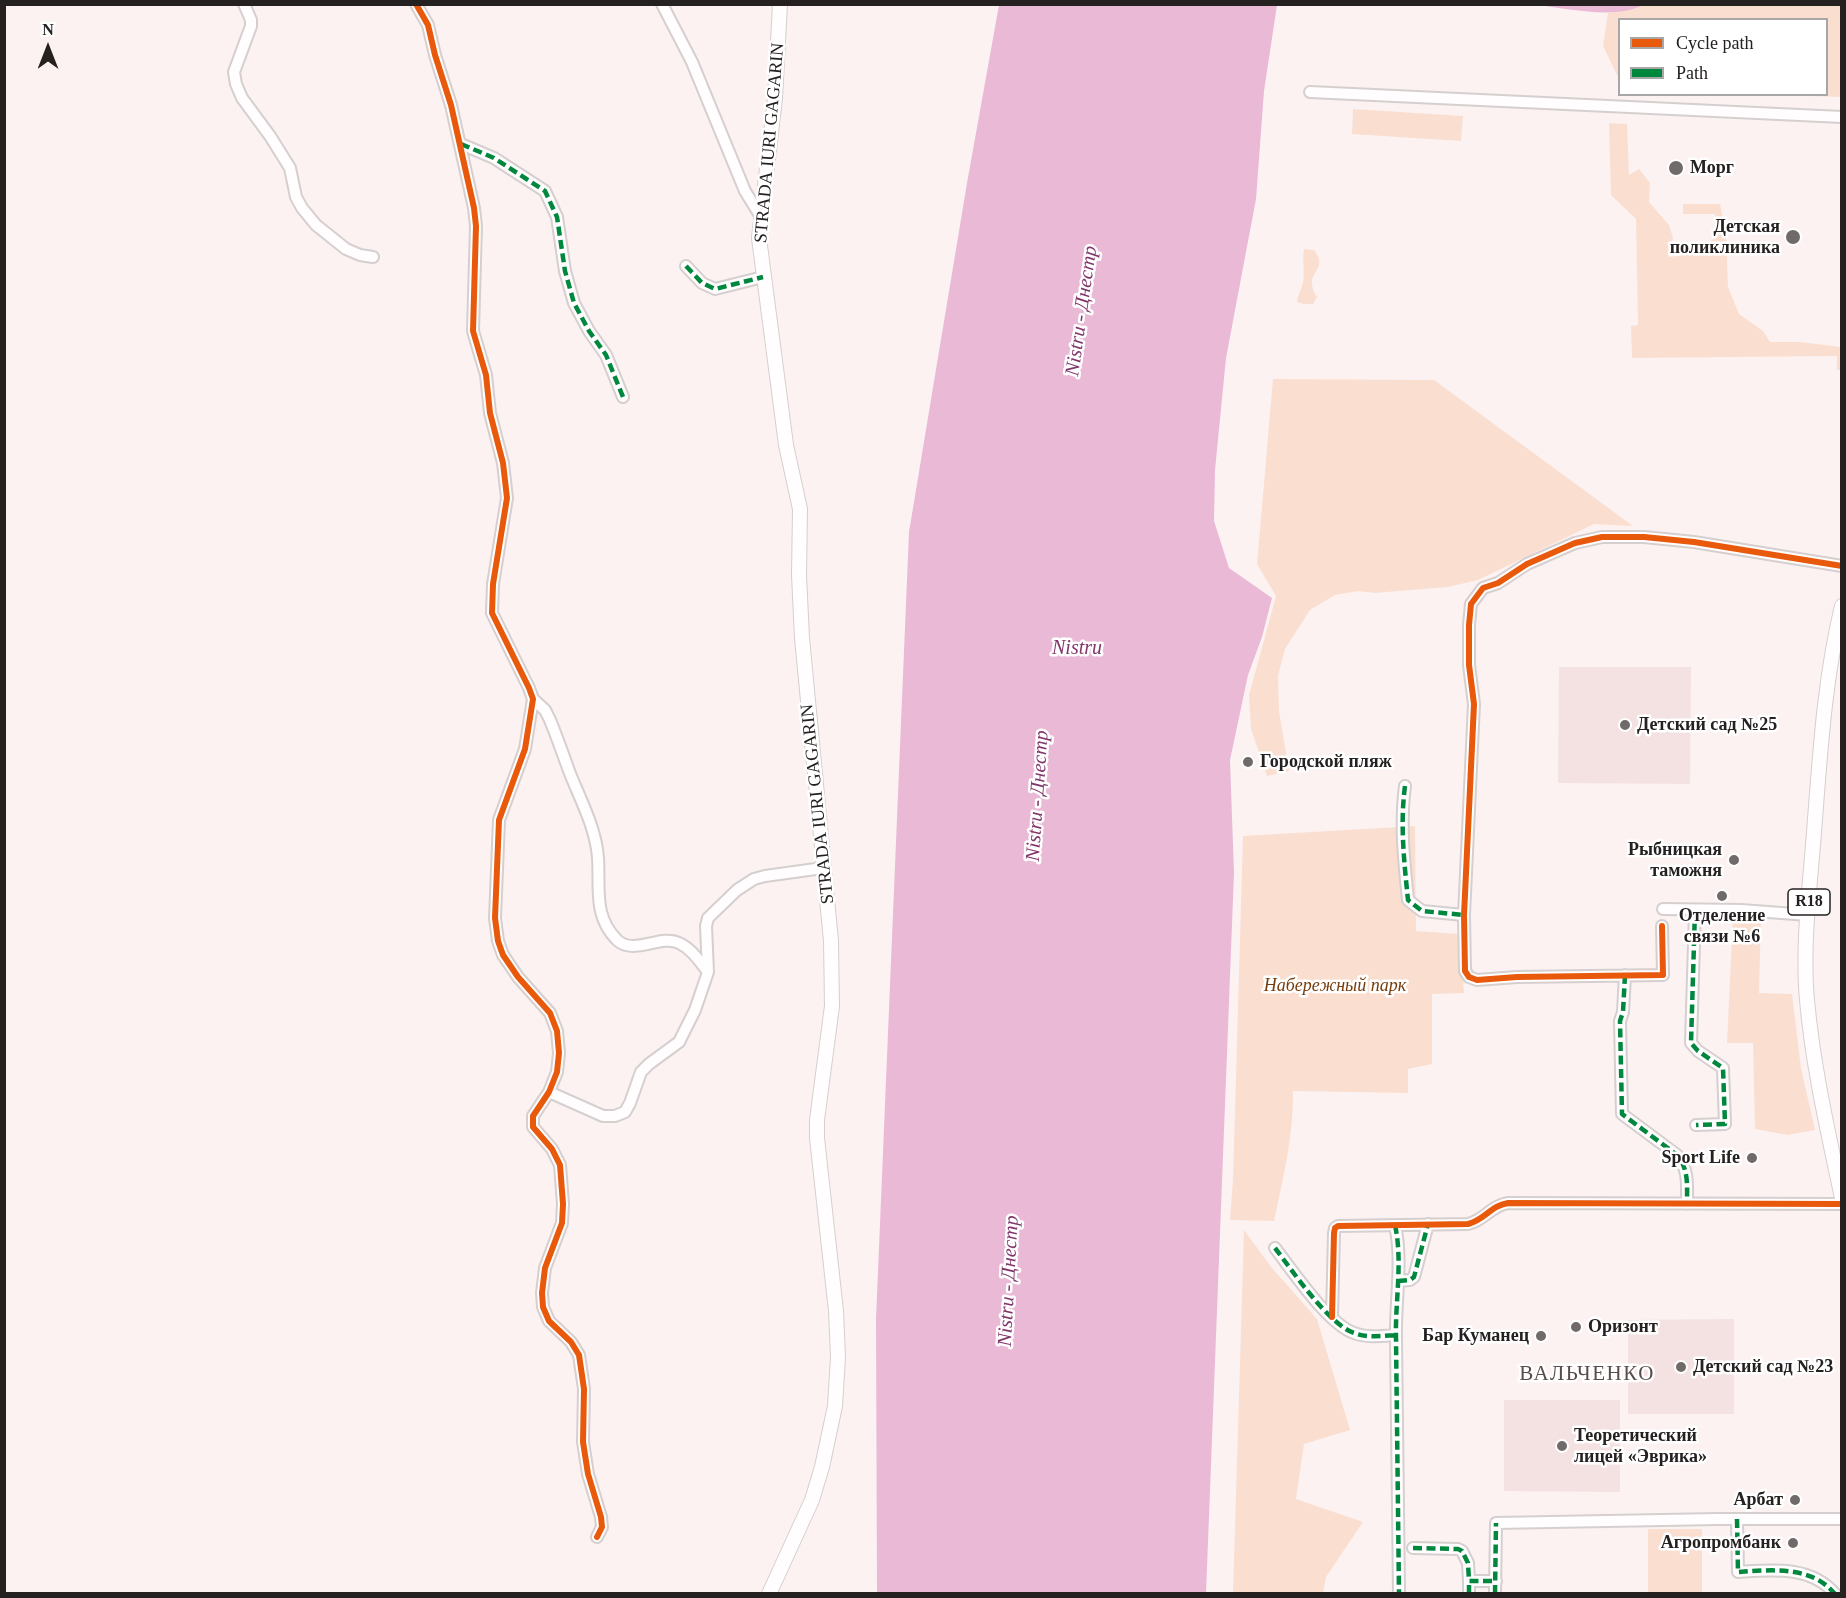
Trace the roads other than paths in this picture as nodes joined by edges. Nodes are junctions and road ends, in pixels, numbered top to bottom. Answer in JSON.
{"nodes":[{"id":1,"x":244,"y":4,"type":"edge"},
{"id":2,"x":416,"y":4,"type":"edge"},
{"id":3,"x":662,"y":4,"type":"edge"},
{"id":4,"x":780,"y":4,"type":"edge"},
{"id":5,"x":423,"y":10,"type":"edge"},
{"id":6,"x":1310,"y":92,"type":"dead end"},
{"id":7,"x":1842,"y":117,"type":"edge"},
{"id":8,"x":461,"y":144,"type":"junction"},
{"id":9,"x":761,"y":217,"type":"junction"},
{"id":10,"x":373,"y":257,"type":"dead end"},
{"id":11,"x":686,"y":266,"type":"dead end"},
{"id":12,"x":763,"y":277,"type":"junction"},
{"id":13,"x":623,"y":397,"type":"dead end"},
{"id":14,"x":1842,"y":566,"type":"edge"},
{"id":15,"x":1842,"y":606,"type":"edge"},
{"id":16,"x":532,"y":699,"type":"junction"},
{"id":17,"x":1404,"y":786,"type":"dead end"},
{"id":18,"x":823,"y":868,"type":"junction"},
{"id":19,"x":1663,"y":909,"type":"dead end"},
{"id":20,"x":1695,"y":910,"type":"junction"},
{"id":21,"x":1464,"y":915,"type":"junction"},
{"id":22,"x":1808,"y":915,"type":"junction"},
{"id":23,"x":1662,"y":926,"type":"dead end"},
{"id":24,"x":708,"y":972,"type":"junction"},
{"id":25,"x":1625,"y":975,"type":"junction"},
{"id":26,"x":549,"y":1092,"type":"junction"},
{"id":27,"x":1695,"y":1125,"type":"dead end"},
{"id":28,"x":1842,"y":1198,"type":"edge"},
{"id":29,"x":1687,"y":1204,"type":"junction"},
{"id":30,"x":1842,"y":1204,"type":"edge"},
{"id":31,"x":1428,"y":1224,"type":"junction"},
{"id":32,"x":1395,"y":1225,"type":"junction"},
{"id":33,"x":1275,"y":1248,"type":"dead end"},
{"id":34,"x":1398,"y":1281,"type":"junction"},
{"id":35,"x":1332,"y":1317,"type":"junction"},
{"id":36,"x":1396,"y":1335,"type":"junction"},
{"id":37,"x":1737,"y":1519,"type":"junction"},
{"id":38,"x":1842,"y":1519,"type":"edge"},
{"id":39,"x":597,"y":1537,"type":"dead end"},
{"id":40,"x":1413,"y":1548,"type":"dead end"},
{"id":41,"x":1469,"y":1581,"type":"junction"},
{"id":42,"x":1496,"y":1581,"type":"junction"},
{"id":43,"x":769,"y":1593,"type":"edge"},
{"id":44,"x":1399,"y":1593,"type":"edge"},
{"id":45,"x":1469,"y":1593,"type":"edge"},
{"id":46,"x":1496,"y":1593,"type":"edge"},
{"id":47,"x":1835,"y":1593,"type":"edge"}],
"edges":[{"from":1,"to":10,"type":"street"},
{"from":2,"to":5,"type":"street"},
{"from":3,"to":9,"type":"street"},
{"from":4,"to":9,"type":"main road","name":"STRADA IURI GAGARIN"},
{"from":5,"to":8,"type":"street"},
{"from":6,"to":7,"type":"street"},
{"from":8,"to":13,"type":"street"},
{"from":8,"to":16,"type":"street"},
{"from":9,"to":12,"type":"main road","name":"STRADA IURI GAGARIN"},
{"from":11,"to":12,"type":"street"},
{"from":12,"to":18,"type":"main road","name":"STRADA IURI GAGARIN"},
{"from":14,"to":21,"type":"street"},
{"from":15,"to":22,"type":"main road","number":"R18"},
{"from":16,"to":24,"type":"street"},
{"from":16,"to":26,"type":"street"},
{"from":17,"to":21,"type":"street"},
{"from":18,"to":24,"type":"street"},
{"from":18,"to":43,"type":"main road","name":"STRADA IURI GAGARIN"},
{"from":19,"to":20,"type":"street"},
{"from":20,"to":22,"type":"street"},
{"from":20,"to":27,"type":"street"},
{"from":21,"to":25,"type":"street"},
{"from":22,"to":28,"type":"main road","number":"R18"},
{"from":23,"to":25,"type":"street"},
{"from":24,"to":26,"type":"street"},
{"from":25,"to":29,"type":"street"},
{"from":26,"to":39,"type":"street"},
{"from":29,"to":30,"type":"street"},
{"from":29,"to":31,"type":"street"},
{"from":31,"to":32,"type":"street"},
{"from":31,"to":34,"type":"street"},
{"from":32,"to":34,"type":"street"},
{"from":32,"to":35,"type":"street"},
{"from":33,"to":35,"type":"street"},
{"from":34,"to":36,"type":"street"},
{"from":35,"to":36,"type":"street"},
{"from":36,"to":44,"type":"street"},
{"from":37,"to":38,"type":"street"},
{"from":37,"to":42,"type":"street"},
{"from":37,"to":47,"type":"street"},
{"from":40,"to":41,"type":"street"},
{"from":41,"to":42,"type":"street"},
{"from":41,"to":45,"type":"street"},
{"from":42,"to":46,"type":"street"}]}
